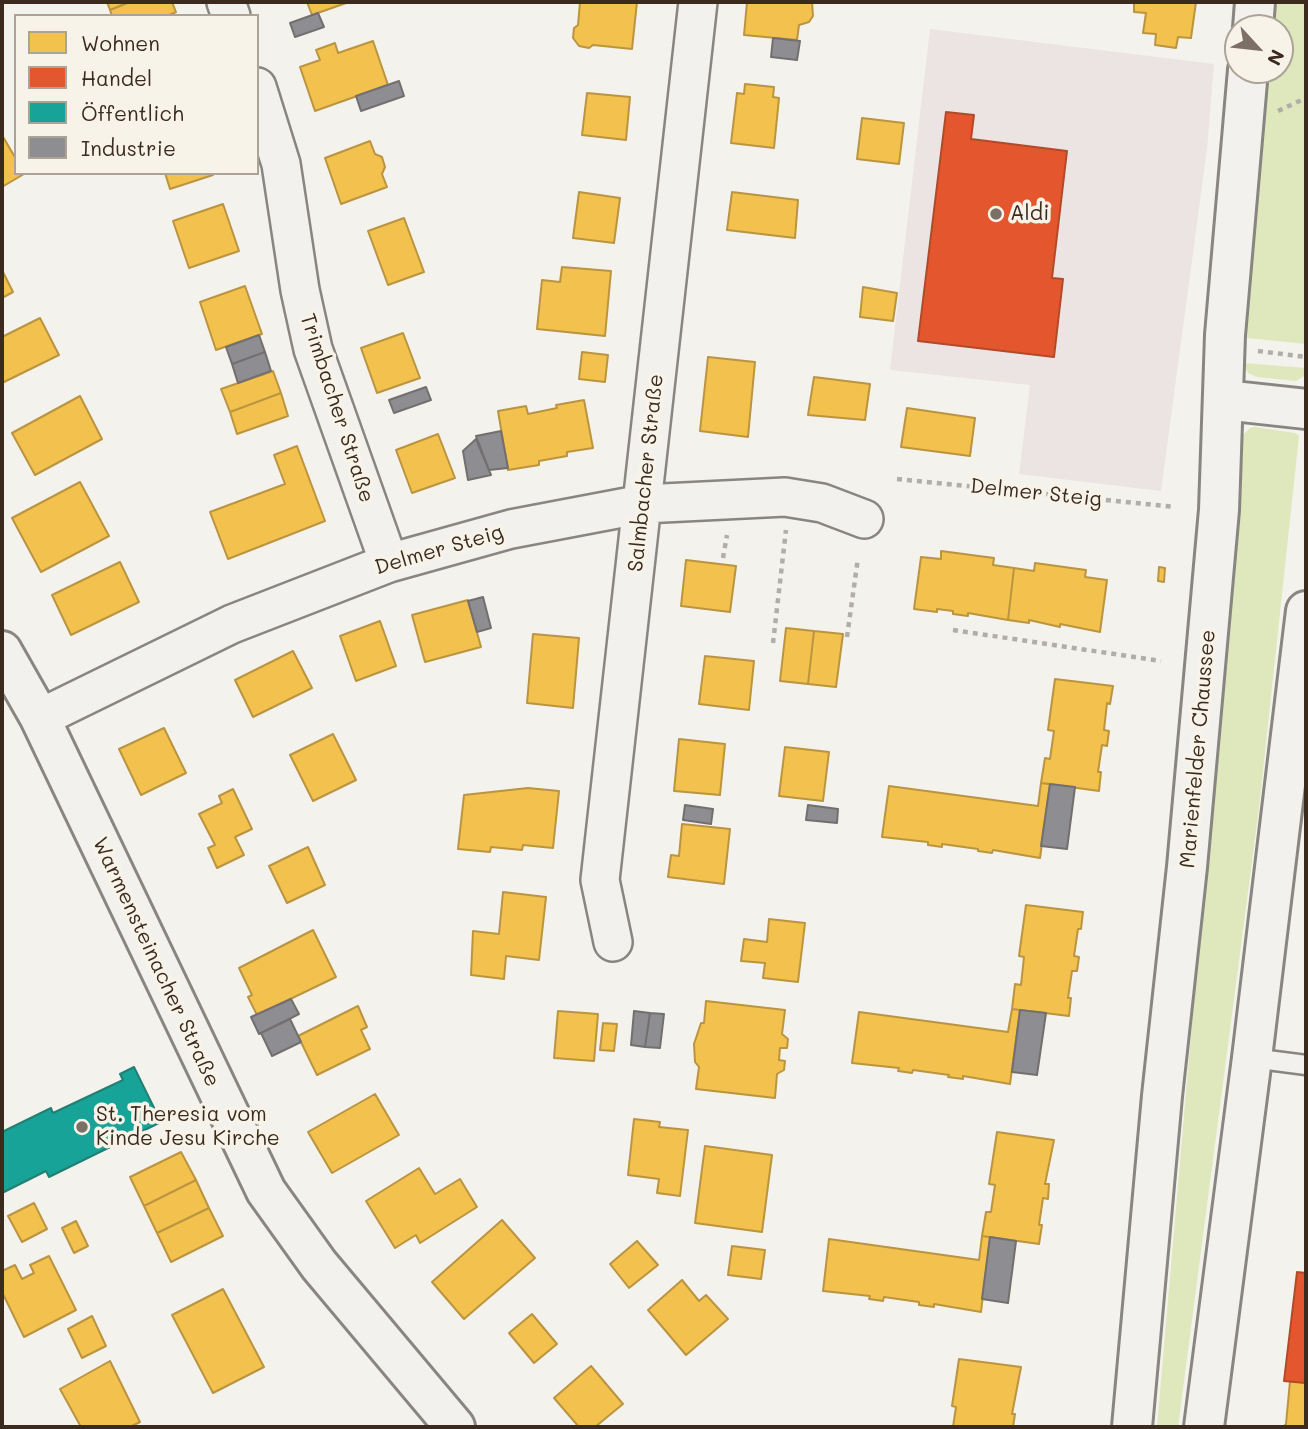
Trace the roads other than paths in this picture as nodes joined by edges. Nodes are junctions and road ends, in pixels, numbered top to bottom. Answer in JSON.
{"nodes":[{"id":1,"x":698,"y":2,"type":"edge"},
{"id":2,"x":1247,"y":84,"type":"edge"},
{"id":3,"x":259,"y":93,"type":"edge"},
{"id":4,"x":1224,"y":400,"type":"junction"},
{"id":5,"x":1306,"y":409,"type":"edge"},
{"id":6,"x":643,"y":505,"type":"junction"},
{"id":7,"x":864,"y":519,"type":"dead end"},
{"id":8,"x":389,"y":563,"type":"junction"},
{"id":9,"x":1306,"y":611,"type":"edge"},
{"id":10,"x":2,"y":651,"type":"edge"},
{"id":11,"x":1303,"y":673,"type":"edge"},
{"id":12,"x":40,"y":718,"type":"junction"},
{"id":13,"x":613,"y":942,"type":"dead end"},
{"id":14,"x":1252,"y":1058,"type":"junction"},
{"id":15,"x":1306,"y":1065,"type":"edge"},
{"id":16,"x":455,"y":1427,"type":"edge"},
{"id":17,"x":1132,"y":1427,"type":"edge"},
{"id":18,"x":1204,"y":1427,"type":"edge"}],
"edges":[{"from":1,"to":6,"type":"street","name":"Salmbacher Straße"},
{"from":2,"to":4,"type":"main road","name":"Marienfelder Chaussee"},
{"from":3,"to":8,"type":"street","name":"Trimbacher Straße"},
{"from":4,"to":5,"type":"main road"},
{"from":4,"to":17,"type":"main road","name":"Marienfelder Chaussee"},
{"from":6,"to":7,"type":"street","name":"Delmer Steig"},
{"from":6,"to":8,"type":"street","name":"Delmer Steig"},
{"from":6,"to":13,"type":"street","name":"Salmbacher Straße"},
{"from":8,"to":12,"type":"street","name":"Delmer Steig"},
{"from":9,"to":11,"type":"main road"},
{"from":10,"to":12,"type":"main road","name":"Warmensteinacher Straße"},
{"from":11,"to":14,"type":"main road"},
{"from":12,"to":16,"type":"main road","name":"Warmensteinacher Straße"},
{"from":14,"to":15,"type":"lane"},
{"from":14,"to":18,"type":"main road"}]}
